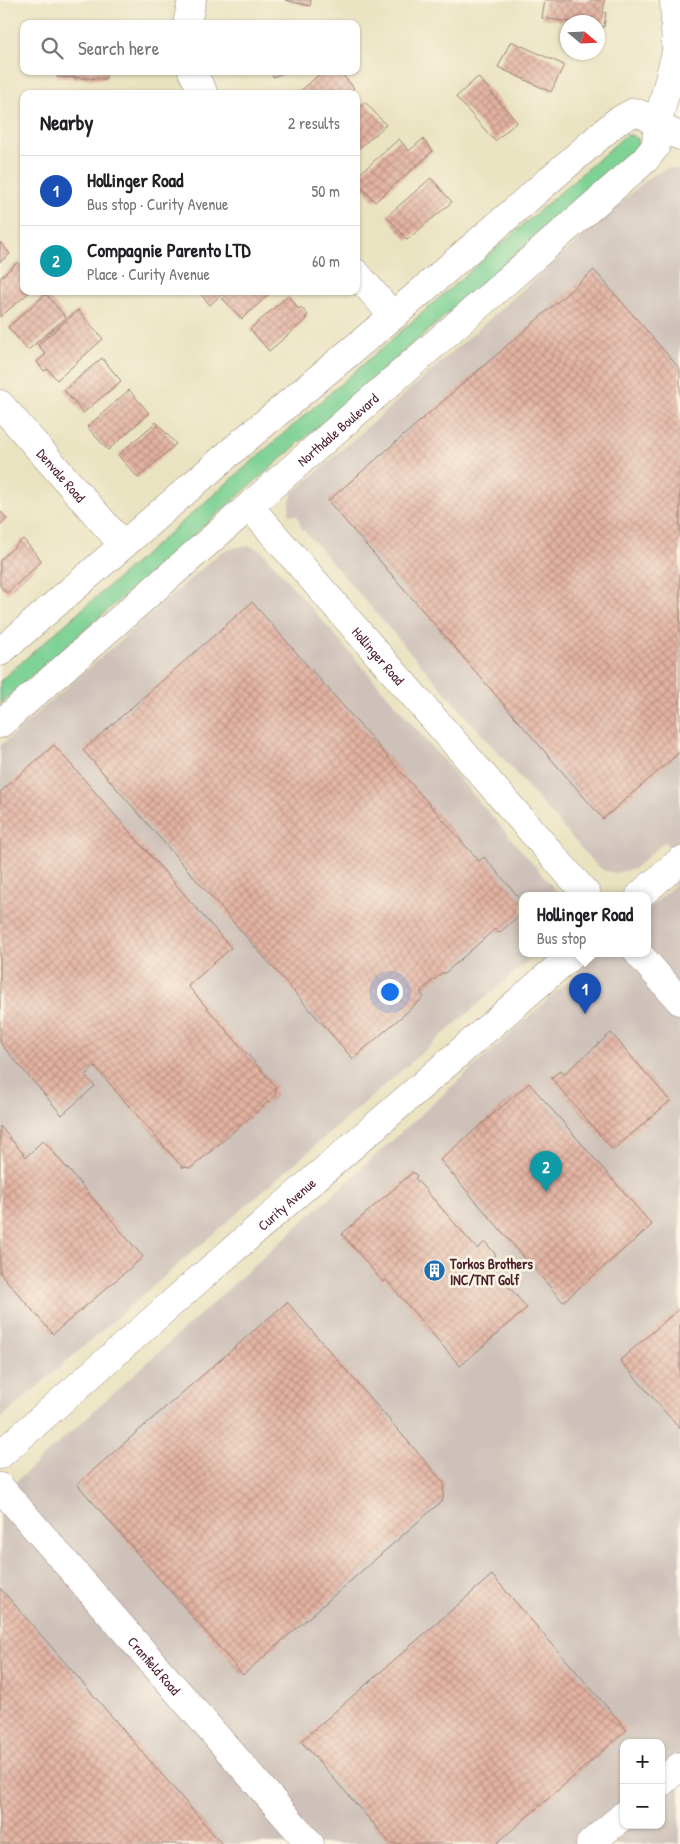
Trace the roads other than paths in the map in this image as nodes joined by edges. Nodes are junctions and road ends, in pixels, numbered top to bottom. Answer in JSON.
{"nodes":[{"id":1,"x":192,"y":0,"type":"edge"},
{"id":2,"x":674,"y":0,"type":"edge"},
{"id":3,"x":188,"y":20,"type":"edge"},
{"id":4,"x":194,"y":75,"type":"edge"},
{"id":5,"x":202,"y":90,"type":"edge"},
{"id":6,"x":668,"y":131,"type":"edge"},
{"id":7,"x":360,"y":278,"type":"edge"},
{"id":8,"x":393,"y":316,"type":"junction"},
{"id":9,"x":0,"y":404,"type":"edge"},
{"id":10,"x":249,"y":506,"type":"junction"},
{"id":11,"x":123,"y":545,"type":"junction"},
{"id":12,"x":0,"y":652,"type":"edge"},
{"id":13,"x":0,"y":724,"type":"edge"},
{"id":14,"x":680,"y":861,"type":"edge"},
{"id":15,"x":584,"y":892,"type":"edge"},
{"id":16,"x":644,"y":892,"type":"edge"},
{"id":17,"x":569,"y":957,"type":"edge"},
{"id":18,"x":642,"y":957,"type":"edge"},
{"id":19,"x":680,"y":1001,"type":"edge"},
{"id":20,"x":0,"y":1455,"type":"edge"},
{"id":21,"x":0,"y":1487,"type":"edge"},
{"id":22,"x":680,"y":1766,"type":"edge"},
{"id":23,"x":665,"y":1779,"type":"edge"},
{"id":24,"x":620,"y":1818,"type":"edge"},
{"id":25,"x":310,"y":1844,"type":"edge"},
{"id":26,"x":590,"y":1844,"type":"edge"}],
"edges":[{"from":1,"to":3,"type":"street"},
{"from":2,"to":6,"type":"street","name":"Northdale Boulevard"},
{"from":4,"to":5,"type":"street"},
{"from":6,"to":8,"type":"street"},
{"from":6,"to":10,"type":"street","name":"Northdale Boulevard"},
{"from":7,"to":8,"type":"street"},
{"from":8,"to":11,"type":"street"},
{"from":9,"to":11,"type":"street","name":"Denvale Road"},
{"from":10,"to":13,"type":"street","name":"Northdale Boulevard"},
{"from":10,"to":15,"type":"street","name":"Hollinger Road"},
{"from":11,"to":12,"type":"street"},
{"from":14,"to":16,"type":"street"},
{"from":17,"to":20,"type":"street","name":"Curity Avenue"},
{"from":18,"to":19,"type":"street"},
{"from":21,"to":25,"type":"street","name":"Cranfield Road"},
{"from":22,"to":23,"type":"street"},
{"from":24,"to":26,"type":"street"}]}
